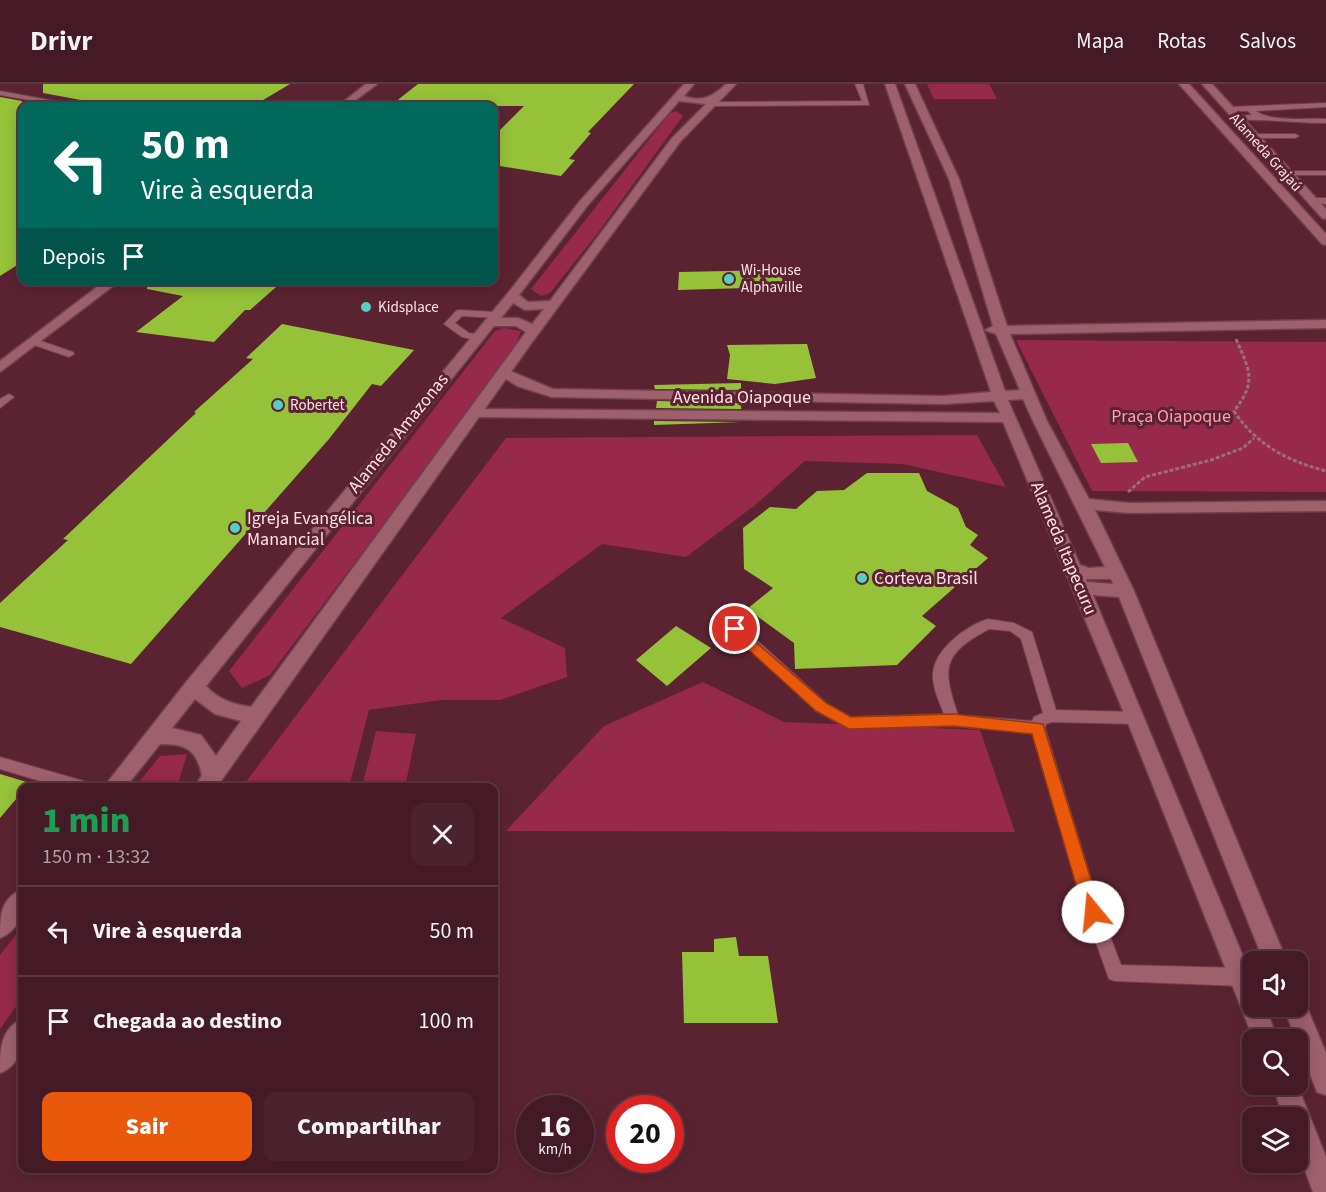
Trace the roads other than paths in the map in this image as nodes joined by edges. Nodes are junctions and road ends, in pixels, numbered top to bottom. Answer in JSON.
{"nodes":[{"id":1,"x":372,"y":84,"type":"edge"},
{"id":2,"x":689,"y":84,"type":"edge"},
{"id":3,"x":730,"y":84,"type":"edge"},
{"id":4,"x":859,"y":84,"type":"edge"},
{"id":5,"x":890,"y":84,"type":"edge"},
{"id":6,"x":910,"y":84,"type":"edge"},
{"id":7,"x":1184,"y":84,"type":"edge"},
{"id":8,"x":1207,"y":84,"type":"edge"},
{"id":9,"x":0,"y":93,"type":"edge"},
{"id":10,"x":677,"y":96,"type":"junction"},
{"id":11,"x":715,"y":101,"type":"junction"},
{"id":12,"x":49,"y":102,"type":"edge"},
{"id":13,"x":347,"y":102,"type":"edge"},
{"id":14,"x":1326,"y":105,"type":"edge"},
{"id":15,"x":1229,"y":109,"type":"junction"},
{"id":16,"x":1250,"y":109,"type":"junction"},
{"id":17,"x":664,"y":114,"type":"junction"},
{"id":18,"x":700,"y":116,"type":"junction"},
{"id":19,"x":1259,"y":117,"type":"junction"},
{"id":20,"x":1238,"y":118,"type":"junction"},
{"id":21,"x":1326,"y":121,"type":"edge"},
{"id":22,"x":1254,"y":136,"type":"junction"},
{"id":23,"x":1295,"y":136,"type":"dead end"},
{"id":24,"x":1326,"y":173,"type":"edge"},
{"id":25,"x":1266,"y":174,"type":"junction"},
{"id":26,"x":1288,"y":175,"type":"junction"},
{"id":27,"x":1312,"y":201,"type":"junction"},
{"id":28,"x":1326,"y":201,"type":"edge"},
{"id":29,"x":947,"y":203,"type":"junction"},
{"id":30,"x":1326,"y":216,"type":"edge"},
{"id":31,"x":1326,"y":241,"type":"edge"},
{"id":32,"x":109,"y":285,"type":"edge"},
{"id":33,"x":512,"y":296,"type":"junction"},
{"id":34,"x":556,"y":304,"type":"junction"},
{"id":35,"x":492,"y":318,"type":"junction"},
{"id":36,"x":1326,"y":324,"type":"edge"},
{"id":37,"x":1001,"y":329,"type":"junction"},
{"id":38,"x":976,"y":330,"type":"junction"},
{"id":39,"x":535,"y":331,"type":"junction"},
{"id":40,"x":476,"y":337,"type":"junction"},
{"id":41,"x":35,"y":342,"type":"junction"},
{"id":42,"x":69,"y":354,"type":"dead end"},
{"id":43,"x":0,"y":368,"type":"edge"},
{"id":44,"x":505,"y":374,"type":"junction"},
{"id":45,"x":552,"y":393,"type":"junction"},
{"id":46,"x":1030,"y":394,"type":"junction"},
{"id":47,"x":999,"y":395,"type":"junction"},
{"id":48,"x":9,"y":397,"type":"dead end"},
{"id":49,"x":0,"y":405,"type":"edge"},
{"id":50,"x":474,"y":413,"type":"junction"},
{"id":51,"x":539,"y":415,"type":"junction"},
{"id":52,"x":1010,"y":418,"type":"junction"},
{"id":53,"x":1084,"y":504,"type":"junction"},
{"id":54,"x":1326,"y":506,"type":"edge"},
{"id":55,"x":1073,"y":569,"type":"junction"},
{"id":56,"x":1116,"y":573,"type":"junction"},
{"id":57,"x":1080,"y":588,"type":"junction"},
{"id":58,"x":1125,"y":591,"type":"junction"},
{"id":59,"x":735,"y":629,"type":"dead end"},
{"id":60,"x":194,"y":687,"type":"junction"},
{"id":61,"x":257,"y":716,"type":"junction"},
{"id":62,"x":1136,"y":718,"type":"junction"},
{"id":63,"x":953,"y":720,"type":"junction"},
{"id":64,"x":1044,"y":722,"type":"junction"},
{"id":65,"x":154,"y":736,"type":"junction"},
{"id":66,"x":0,"y":763,"type":"edge"},
{"id":67,"x":208,"y":782,"type":"edge"},
{"id":68,"x":70,"y":783,"type":"edge"},
{"id":69,"x":117,"y":783,"type":"edge"},
{"id":70,"x":18,"y":905,"type":"edge"},
{"id":71,"x":0,"y":927,"type":"edge"},
{"id":72,"x":1272,"y":951,"type":"edge"},
{"id":73,"x":1241,"y":977,"type":"joint"},
{"id":74,"x":1299,"y":1017,"type":"edge"},
{"id":75,"x":18,"y":1036,"type":"edge"},
{"id":76,"x":0,"y":1061,"type":"edge"},
{"id":77,"x":1326,"y":1083,"type":"edge"},
{"id":78,"x":1308,"y":1146,"type":"edge"},
{"id":79,"x":1326,"y":1191,"type":"edge"}],
"edges":[{"from":1,"to":13,"type":"street"},
{"from":2,"to":10,"type":"street","name":"Alameda Amazonas"},
{"from":3,"to":11,"type":"street"},
{"from":4,"to":11,"type":"lane"},
{"from":5,"to":29,"type":"street","name":"Alameda Itapecuru"},
{"from":6,"to":29,"type":"street","name":"Alameda Itapecuru"},
{"from":7,"to":25,"type":"street","name":"Alameda Grajaú"},
{"from":8,"to":15,"type":"street","name":"Alameda Grajaú"},
{"from":9,"to":12,"type":"lane"},
{"from":10,"to":11,"type":"street"},
{"from":10,"to":17,"type":"street","name":"Alameda Amazonas"},
{"from":11,"to":18,"type":"street"},
{"from":14,"to":16,"type":"lane"},
{"from":15,"to":16,"type":"lane"},
{"from":15,"to":20,"type":"street","name":"Alameda Grajaú"},
{"from":16,"to":19,"type":"lane"},
{"from":17,"to":18,"type":"street"},
{"from":17,"to":33,"type":"street","name":"Alameda Amazonas"},
{"from":18,"to":34,"type":"street"},
{"from":19,"to":20,"type":"lane"},
{"from":19,"to":21,"type":"lane"},
{"from":20,"to":22,"type":"street","name":"Alameda Grajaú"},
{"from":22,"to":23,"type":"lane"},
{"from":22,"to":26,"type":"street","name":"Alameda Grajaú"},
{"from":24,"to":26,"type":"lane"},
{"from":25,"to":26,"type":"street"},
{"from":25,"to":31,"type":"street","name":"Alameda Grajaú"},
{"from":26,"to":27,"type":"street","name":"Alameda Grajaú"},
{"from":27,"to":28,"type":"lane"},
{"from":27,"to":30,"type":"street","name":"Alameda Grajaú"},
{"from":29,"to":37,"type":"street","name":"Alameda Itapecuru"},
{"from":29,"to":38,"type":"street","name":"Alameda Itapecuru"},
{"from":32,"to":41,"type":"street"},
{"from":33,"to":34,"type":"street"},
{"from":33,"to":35,"type":"street","name":"Alameda Amazonas"},
{"from":34,"to":39,"type":"street"},
{"from":35,"to":39,"type":"street"},
{"from":35,"to":40,"type":"street","name":"Alameda Amazonas"},
{"from":35,"to":40,"type":"lane"},
{"from":36,"to":37,"type":"street"},
{"from":37,"to":38,"type":"street"},
{"from":37,"to":46,"type":"street","name":"Alameda Itapecuru"},
{"from":38,"to":47,"type":"street","name":"Alameda Itapecuru"},
{"from":39,"to":44,"type":"street"},
{"from":40,"to":60,"type":"street","name":"Alameda Amazonas"},
{"from":41,"to":42,"type":"lane"},
{"from":41,"to":43,"type":"street"},
{"from":44,"to":45,"type":"street","name":"Avenida Oiapoque"},
{"from":44,"to":50,"type":"street"},
{"from":45,"to":47,"type":"street","name":"Avenida Oiapoque"},
{"from":45,"to":51,"type":"street"},
{"from":46,"to":47,"type":"street","name":"Avenida Oiapoque"},
{"from":46,"to":53,"type":"street","name":"Alameda Itapecuru"},
{"from":47,"to":52,"type":"street","name":"Alameda Itapecuru"},
{"from":48,"to":49,"type":"lane"},
{"from":50,"to":51,"type":"street","name":"Avenida Oiapoque"},
{"from":50,"to":61,"type":"street"},
{"from":51,"to":52,"type":"street","name":"Avenida Oiapoque"},
{"from":52,"to":55,"type":"street","name":"Alameda Itapecuru"},
{"from":53,"to":54,"type":"street"},
{"from":53,"to":56,"type":"street","name":"Alameda Itapecuru"},
{"from":55,"to":56,"type":"street"},
{"from":55,"to":57,"type":"street","name":"Alameda Itapecuru"},
{"from":56,"to":58,"type":"street","name":"Alameda Itapecuru"},
{"from":57,"to":58,"type":"street"},
{"from":57,"to":62,"type":"street","name":"Alameda Itapecuru"},
{"from":58,"to":72,"type":"street","name":"Alameda Itapecuru"},
{"from":59,"to":63,"type":"lane"},
{"from":60,"to":61,"type":"street"},
{"from":60,"to":65,"type":"street","name":"Alameda Amazonas"},
{"from":61,"to":67,"type":"street"},
{"from":62,"to":64,"type":"lane"},
{"from":62,"to":73,"type":"street","name":"Alameda Itapecuru"},
{"from":63,"to":64,"type":"lane"},
{"from":63,"to":64,"type":"lane"},
{"from":64,"to":73,"type":"lane"},
{"from":65,"to":67,"type":"street"},
{"from":65,"to":69,"type":"street","name":"Alameda Amazonas"},
{"from":66,"to":68,"type":"lane"},
{"from":70,"to":71,"type":"street"},
{"from":74,"to":77,"type":"street"},
{"from":75,"to":76,"type":"street"},
{"from":78,"to":79,"type":"street"}]}
